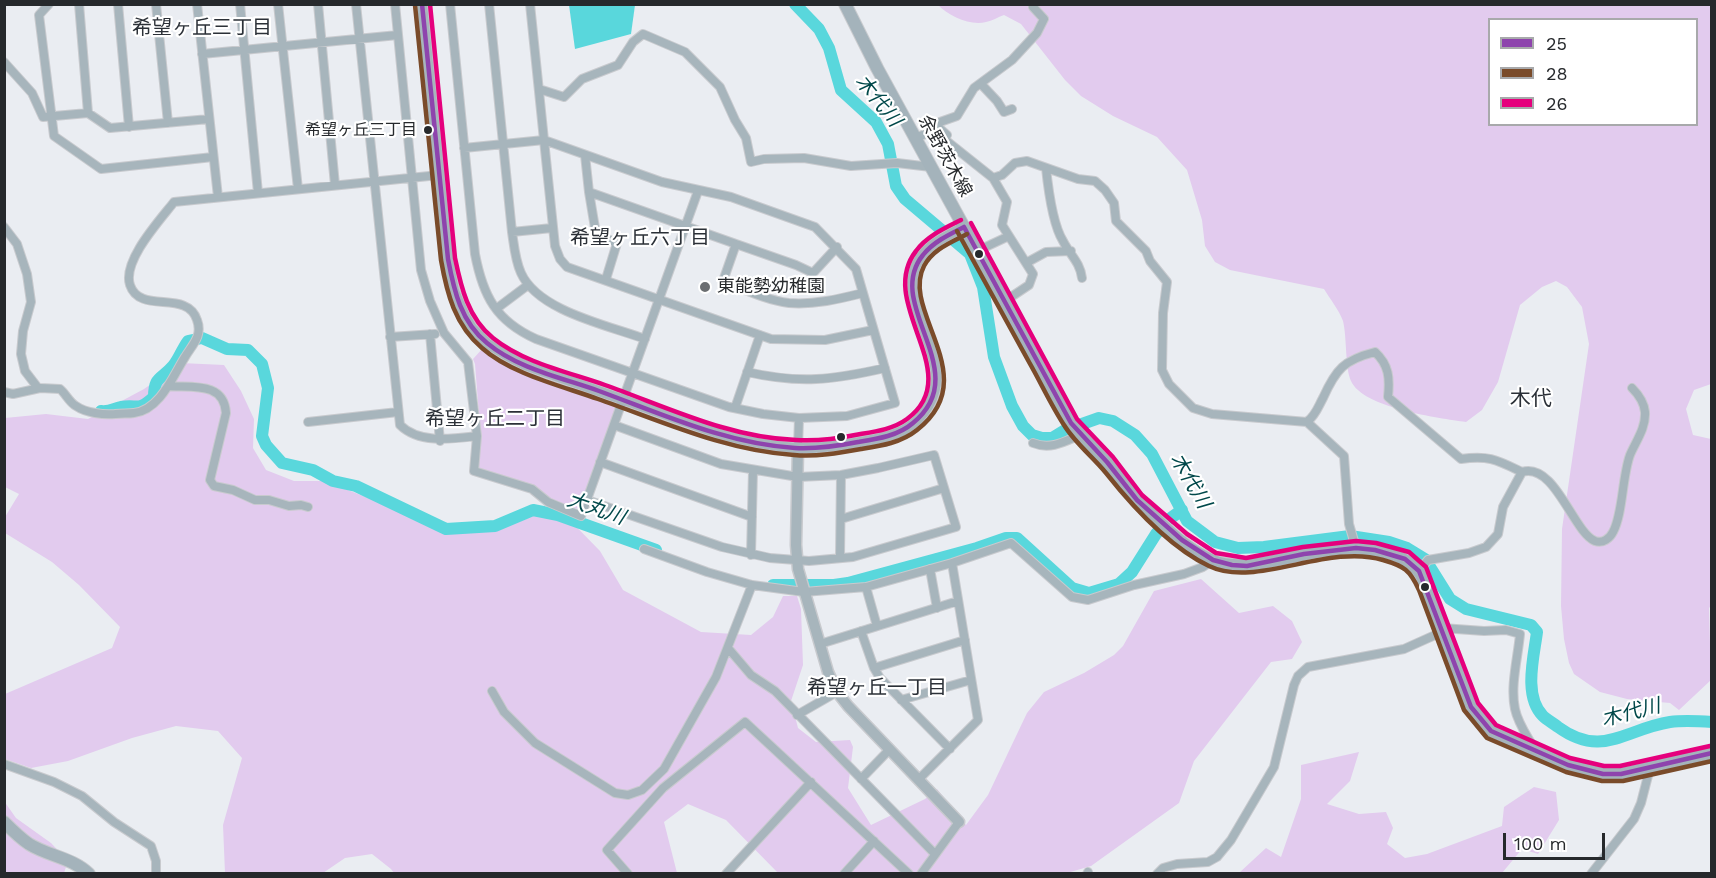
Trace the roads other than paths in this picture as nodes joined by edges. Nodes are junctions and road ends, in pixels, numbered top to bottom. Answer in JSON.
{"nodes":[{"id":1,"x":49,"y":4,"type":"edge"},
{"id":2,"x":79,"y":4,"type":"edge"},
{"id":3,"x":118,"y":4,"type":"edge"},
{"id":4,"x":156,"y":4,"type":"edge"},
{"id":5,"x":197,"y":4,"type":"edge"},
{"id":6,"x":240,"y":4,"type":"edge"},
{"id":7,"x":278,"y":4,"type":"edge"},
{"id":8,"x":318,"y":4,"type":"edge"},
{"id":9,"x":356,"y":4,"type":"edge"},
{"id":10,"x":395,"y":4,"type":"edge"},
{"id":11,"x":422,"y":4,"type":"edge"},
{"id":12,"x":450,"y":4,"type":"edge"},
{"id":13,"x":489,"y":4,"type":"edge"},
{"id":14,"x":530,"y":4,"type":"edge"},
{"id":15,"x":845,"y":4,"type":"edge"},
{"id":16,"x":1034,"y":7,"type":"dead end"},
{"id":17,"x":398,"y":35,"type":"junction"},
{"id":18,"x":359,"y":39,"type":"junction"},
{"id":19,"x":322,"y":42,"type":"junction"},
{"id":20,"x":283,"y":46,"type":"junction"},
{"id":21,"x":244,"y":50,"type":"junction"},
{"id":22,"x":202,"y":54,"type":"junction"},
{"id":23,"x":4,"y":62,"type":"edge"},
{"id":24,"x":981,"y":84,"type":"junction"},
{"id":25,"x":538,"y":89,"type":"junction"},
{"id":26,"x":1012,"y":109,"type":"dead end"},
{"id":27,"x":88,"y":113,"type":"junction"},
{"id":28,"x":51,"y":116,"type":"junction"},
{"id":29,"x":209,"y":119,"type":"junction"},
{"id":30,"x":168,"y":123,"type":"junction"},
{"id":31,"x":129,"y":127,"type":"junction"},
{"id":32,"x":915,"y":138,"type":"junction"},
{"id":33,"x":544,"y":140,"type":"junction"},
{"id":34,"x":504,"y":144,"type":"junction"},
{"id":35,"x":955,"y":147,"type":"junction"},
{"id":36,"x":464,"y":148,"type":"junction"},
{"id":37,"x":585,"y":155,"type":"junction"},
{"id":38,"x":213,"y":157,"type":"junction"},
{"id":39,"x":931,"y":166,"type":"junction"},
{"id":40,"x":1046,"y":168,"type":"junction"},
{"id":41,"x":439,"y":175,"type":"junction"},
{"id":42,"x":412,"y":177,"type":"junction"},
{"id":43,"x":993,"y":178,"type":"junction"},
{"id":44,"x":374,"y":181,"type":"junction"},
{"id":45,"x":335,"y":185,"type":"junction"},
{"id":46,"x":298,"y":189,"type":"junction"},
{"id":47,"x":698,"y":191,"type":"junction"},
{"id":48,"x":589,"y":192,"type":"junction"},
{"id":49,"x":258,"y":193,"type":"junction"},
{"id":50,"x":218,"y":197,"type":"junction"},
{"id":51,"x":685,"y":226,"type":"junction"},
{"id":52,"x":4,"y":227,"type":"edge"},
{"id":53,"x":552,"y":228,"type":"junction"},
{"id":54,"x":962,"y":228,"type":"junction"},
{"id":55,"x":512,"y":232,"type":"junction"},
{"id":56,"x":1009,"y":236,"type":"junction"},
{"id":57,"x":735,"y":244,"type":"junction"},
{"id":58,"x":837,"y":248,"type":"junction"},
{"id":59,"x":977,"y":251,"type":"junction"},
{"id":60,"x":1071,"y":251,"type":"junction"},
{"id":61,"x":1026,"y":263,"type":"junction"},
{"id":62,"x":1082,"y":278,"type":"dead end"},
{"id":63,"x":606,"y":279,"type":"junction"},
{"id":64,"x":528,"y":285,"type":"junction"},
{"id":65,"x":863,"y":293,"type":"junction"},
{"id":66,"x":659,"y":300,"type":"junction"},
{"id":67,"x":1005,"y":301,"type":"junction"},
{"id":68,"x":496,"y":309,"type":"junction"},
{"id":69,"x":873,"y":330,"type":"junction"},
{"id":70,"x":444,"y":333,"type":"junction"},
{"id":71,"x":430,"y":334,"type":"junction"},
{"id":72,"x":760,"y":335,"type":"junction"},
{"id":73,"x":390,"y":337,"type":"junction"},
{"id":74,"x":645,"y":339,"type":"junction"},
{"id":75,"x":885,"y":368,"type":"junction"},
{"id":76,"x":747,"y":372,"type":"junction"},
{"id":77,"x":632,"y":373,"type":"junction"},
{"id":78,"x":168,"y":386,"type":"junction"},
{"id":79,"x":38,"y":388,"type":"junction"},
{"id":80,"x":1632,"y":388,"type":"dead end"},
{"id":81,"x":4,"y":392,"type":"edge"},
{"id":82,"x":623,"y":400,"type":"junction"},
{"id":83,"x":735,"y":408,"type":"junction"},
{"id":84,"x":398,"y":412,"type":"junction"},
{"id":85,"x":799,"y":418,"type":"junction"},
{"id":86,"x":308,"y":422,"type":"dead end"},
{"id":87,"x":1307,"y":422,"type":"junction"},
{"id":88,"x":614,"y":425,"type":"junction"},
{"id":89,"x":1076,"y":430,"type":"junction"},
{"id":90,"x":477,"y":436,"type":"junction"},
{"id":91,"x":440,"y":441,"type":"junction"},
{"id":92,"x":1033,"y":444,"type":"dead end"},
{"id":93,"x":798,"y":448,"type":"junction"},
{"id":94,"x":600,"y":462,"type":"junction"},
{"id":95,"x":753,"y":470,"type":"junction"},
{"id":96,"x":1522,"y":472,"type":"junction"},
{"id":97,"x":841,"y":475,"type":"junction"},
{"id":98,"x":798,"y":477,"type":"junction"},
{"id":99,"x":944,"y":488,"type":"junction"},
{"id":100,"x":587,"y":500,"type":"junction"},
{"id":101,"x":308,"y":507,"type":"dead end"},
{"id":102,"x":752,"y":517,"type":"junction"},
{"id":103,"x":841,"y":519,"type":"junction"},
{"id":104,"x":1356,"y":548,"type":"junction"},
{"id":105,"x":644,"y":549,"type":"dead end"},
{"id":106,"x":751,"y":555,"type":"junction"},
{"id":107,"x":840,"y":558,"type":"junction"},
{"id":108,"x":796,"y":560,"type":"junction"},
{"id":109,"x":1213,"y":560,"type":"junction"},
{"id":110,"x":952,"y":563,"type":"junction"},
{"id":111,"x":930,"y":569,"type":"junction"},
{"id":112,"x":1419,"y":571,"type":"junction"},
{"id":113,"x":752,"y":585,"type":"junction"},
{"id":114,"x":866,"y":587,"type":"junction"},
{"id":115,"x":803,"y":588,"type":"junction"},
{"id":116,"x":958,"y":601,"type":"junction"},
{"id":117,"x":937,"y":608,"type":"junction"},
{"id":118,"x":877,"y":626,"type":"junction"},
{"id":119,"x":1443,"y":629,"type":"junction"},
{"id":120,"x":861,"y":631,"type":"junction"},
{"id":121,"x":965,"y":640,"type":"junction"},
{"id":122,"x":820,"y":644,"type":"junction"},
{"id":123,"x":728,"y":648,"type":"junction"},
{"id":124,"x":874,"y":668,"type":"junction"},
{"id":125,"x":971,"y":680,"type":"junction"},
{"id":126,"x":492,"y":691,"type":"dead end"},
{"id":127,"x":837,"y":692,"type":"junction"},
{"id":128,"x":901,"y":700,"type":"junction"},
{"id":129,"x":797,"y":715,"type":"junction"},
{"id":130,"x":890,"y":749,"type":"junction"},
{"id":131,"x":950,"y":749,"type":"junction"},
{"id":132,"x":1535,"y":751,"type":"junction"},
{"id":133,"x":1712,"y":753,"type":"edge"},
{"id":134,"x":4,"y":764,"type":"edge"},
{"id":135,"x":1650,"y":768,"type":"junction"},
{"id":136,"x":861,"y":779,"type":"junction"},
{"id":137,"x":919,"y":779,"type":"junction"},
{"id":138,"x":810,"y":782,"type":"junction"},
{"id":139,"x":4,"y":822,"type":"edge"},
{"id":140,"x":959,"y":822,"type":"joint"},
{"id":141,"x":874,"y":841,"type":"junction"},
{"id":142,"x":935,"y":854,"type":"junction"},
{"id":143,"x":89,"y":873,"type":"edge"},
{"id":144,"x":156,"y":873,"type":"edge"},
{"id":145,"x":628,"y":873,"type":"edge"},
{"id":146,"x":726,"y":873,"type":"edge"},
{"id":147,"x":844,"y":873,"type":"edge"},
{"id":148,"x":909,"y":873,"type":"edge"},
{"id":149,"x":921,"y":873,"type":"edge"},
{"id":150,"x":1157,"y":873,"type":"edge"},
{"id":151,"x":1591,"y":873,"type":"edge"}],
"edges":[{"from":1,"to":28,"type":"street"},
{"from":2,"to":27,"type":"street"},
{"from":3,"to":31,"type":"street"},
{"from":4,"to":30,"type":"street"},
{"from":5,"to":22,"type":"street"},
{"from":6,"to":21,"type":"street"},
{"from":7,"to":20,"type":"street"},
{"from":8,"to":19,"type":"street"},
{"from":9,"to":18,"type":"street"},
{"from":10,"to":17,"type":"street"},
{"from":11,"to":41,"type":"street"},
{"from":12,"to":36,"type":"street"},
{"from":13,"to":34,"type":"street"},
{"from":14,"to":25,"type":"street"},
{"from":15,"to":32,"type":"main road","name":"余野茨木線"},
{"from":16,"to":24,"type":"street"},
{"from":17,"to":18,"type":"street"},
{"from":17,"to":42,"type":"street"},
{"from":18,"to":19,"type":"street"},
{"from":18,"to":44,"type":"street"},
{"from":19,"to":20,"type":"street"},
{"from":19,"to":45,"type":"street"},
{"from":20,"to":21,"type":"street"},
{"from":20,"to":46,"type":"street"},
{"from":21,"to":22,"type":"street"},
{"from":21,"to":49,"type":"street"},
{"from":22,"to":29,"type":"street"},
{"from":23,"to":28,"type":"street"},
{"from":24,"to":26,"type":"street"},
{"from":24,"to":35,"type":"street"},
{"from":25,"to":33,"type":"street"},
{"from":25,"to":39,"type":"street"},
{"from":27,"to":28,"type":"street"},
{"from":27,"to":31,"type":"street"},
{"from":28,"to":38,"type":"street"},
{"from":29,"to":30,"type":"street"},
{"from":29,"to":38,"type":"street"},
{"from":30,"to":31,"type":"street"},
{"from":32,"to":35,"type":"street"},
{"from":32,"to":39,"type":"main road","name":"余野茨木線"},
{"from":33,"to":34,"type":"street"},
{"from":33,"to":37,"type":"street"},
{"from":33,"to":53,"type":"street"},
{"from":34,"to":36,"type":"street"},
{"from":34,"to":55,"type":"street"},
{"from":35,"to":43,"type":"street"},
{"from":36,"to":68,"type":"street"},
{"from":37,"to":47,"type":"street"},
{"from":37,"to":48,"type":"street"},
{"from":38,"to":50,"type":"street"},
{"from":39,"to":54,"type":"main road","name":"余野茨木線"},
{"from":40,"to":43,"type":"street"},
{"from":40,"to":60,"type":"street"},
{"from":40,"to":87,"type":"street"},
{"from":41,"to":42,"type":"street"},
{"from":41,"to":82,"type":"street"},
{"from":42,"to":44,"type":"street"},
{"from":42,"to":70,"type":"street"},
{"from":43,"to":56,"type":"street"},
{"from":44,"to":45,"type":"street"},
{"from":44,"to":73,"type":"street"},
{"from":45,"to":46,"type":"street"},
{"from":46,"to":49,"type":"street"},
{"from":47,"to":51,"type":"street"},
{"from":47,"to":58,"type":"street"},
{"from":48,"to":51,"type":"street"},
{"from":48,"to":63,"type":"street"},
{"from":49,"to":50,"type":"street"},
{"from":50,"to":78,"type":"street"},
{"from":51,"to":57,"type":"street"},
{"from":51,"to":66,"type":"street"},
{"from":52,"to":79,"type":"street"},
{"from":53,"to":55,"type":"street"},
{"from":53,"to":63,"type":"street"},
{"from":54,"to":59,"type":"main road","name":"余野茨木線"},
{"from":54,"to":93,"type":"street"},
{"from":55,"to":64,"type":"street"},
{"from":56,"to":59,"type":"street"},
{"from":56,"to":61,"type":"street"},
{"from":57,"to":58,"type":"street"},
{"from":57,"to":65,"type":"street"},
{"from":58,"to":65,"type":"street"},
{"from":59,"to":67,"type":"main road","name":"余野茨木線"},
{"from":60,"to":61,"type":"street"},
{"from":60,"to":62,"type":"street"},
{"from":61,"to":67,"type":"street"},
{"from":63,"to":66,"type":"street"},
{"from":64,"to":68,"type":"street"},
{"from":64,"to":74,"type":"street"},
{"from":65,"to":69,"type":"street"},
{"from":66,"to":72,"type":"street"},
{"from":66,"to":74,"type":"street"},
{"from":67,"to":89,"type":"main road","name":"余野茨木線"},
{"from":68,"to":77,"type":"street"},
{"from":69,"to":72,"type":"street"},
{"from":69,"to":75,"type":"street"},
{"from":70,"to":71,"type":"street"},
{"from":70,"to":90,"type":"street"},
{"from":71,"to":73,"type":"street"},
{"from":71,"to":91,"type":"street"},
{"from":72,"to":76,"type":"street"},
{"from":73,"to":84,"type":"street"},
{"from":74,"to":77,"type":"street"},
{"from":75,"to":76,"type":"street"},
{"from":75,"to":85,"type":"street"},
{"from":76,"to":83,"type":"street"},
{"from":77,"to":82,"type":"street"},
{"from":77,"to":83,"type":"street"},
{"from":78,"to":79,"type":"street"},
{"from":78,"to":101,"type":"street"},
{"from":79,"to":81,"type":"street"},
{"from":80,"to":96,"type":"street"},
{"from":82,"to":88,"type":"street"},
{"from":82,"to":93,"type":"street"},
{"from":83,"to":85,"type":"street"},
{"from":84,"to":86,"type":"street"},
{"from":84,"to":91,"type":"street"},
{"from":85,"to":93,"type":"street"},
{"from":87,"to":96,"type":"street"},
{"from":87,"to":104,"type":"street"},
{"from":88,"to":94,"type":"street"},
{"from":88,"to":95,"type":"street"},
{"from":89,"to":92,"type":"street"},
{"from":89,"to":109,"type":"main road","name":"余野茨木線"},
{"from":90,"to":91,"type":"street"},
{"from":90,"to":100,"type":"street"},
{"from":93,"to":98,"type":"street"},
{"from":94,"to":100,"type":"street"},
{"from":94,"to":102,"type":"street"},
{"from":95,"to":98,"type":"street"},
{"from":95,"to":102,"type":"street"},
{"from":96,"to":112,"type":"street"},
{"from":97,"to":98,"type":"street"},
{"from":97,"to":99,"type":"street"},
{"from":97,"to":103,"type":"street"},
{"from":98,"to":108,"type":"street"},
{"from":99,"to":103,"type":"street"},
{"from":99,"to":107,"type":"street"},
{"from":100,"to":106,"type":"street"},
{"from":102,"to":106,"type":"street"},
{"from":103,"to":107,"type":"street"},
{"from":104,"to":109,"type":"main road","name":"余野茨木線"},
{"from":104,"to":112,"type":"main road","name":"余野茨木線"},
{"from":105,"to":113,"type":"street"},
{"from":106,"to":108,"type":"street"},
{"from":107,"to":108,"type":"street"},
{"from":108,"to":115,"type":"street"},
{"from":109,"to":110,"type":"street"},
{"from":110,"to":111,"type":"street"},
{"from":110,"to":116,"type":"street"},
{"from":111,"to":114,"type":"street"},
{"from":111,"to":117,"type":"street"},
{"from":112,"to":119,"type":"main road"},
{"from":113,"to":115,"type":"street"},
{"from":113,"to":123,"type":"street"},
{"from":114,"to":115,"type":"street"},
{"from":114,"to":118,"type":"street"},
{"from":115,"to":122,"type":"street"},
{"from":116,"to":117,"type":"street"},
{"from":116,"to":121,"type":"street"},
{"from":117,"to":118,"type":"street"},
{"from":118,"to":120,"type":"street"},
{"from":119,"to":132,"type":"main road"},
{"from":119,"to":132,"type":"street"},
{"from":119,"to":150,"type":"street"},
{"from":120,"to":122,"type":"street"},
{"from":120,"to":124,"type":"street"},
{"from":121,"to":124,"type":"street"},
{"from":121,"to":125,"type":"street"},
{"from":122,"to":127,"type":"street"},
{"from":123,"to":126,"type":"street"},
{"from":123,"to":129,"type":"street"},
{"from":124,"to":128,"type":"street"},
{"from":125,"to":128,"type":"street"},
{"from":125,"to":131,"type":"street"},
{"from":127,"to":129,"type":"street"},
{"from":127,"to":130,"type":"street"},
{"from":128,"to":131,"type":"street"},
{"from":129,"to":136,"type":"street"},
{"from":130,"to":136,"type":"street"},
{"from":130,"to":137,"type":"street"},
{"from":131,"to":137,"type":"street"},
{"from":132,"to":135,"type":"main road"},
{"from":133,"to":135,"type":"main road"},
{"from":134,"to":144,"type":"street"},
{"from":135,"to":151,"type":"street"},
{"from":136,"to":142,"type":"street"},
{"from":137,"to":140,"type":"street"},
{"from":138,"to":141,"type":"street"},
{"from":138,"to":145,"type":"street"},
{"from":138,"to":146,"type":"street"},
{"from":139,"to":143,"type":"main road"},
{"from":140,"to":142,"type":"street"},
{"from":141,"to":147,"type":"street"},
{"from":141,"to":148,"type":"street"},
{"from":142,"to":149,"type":"street"}]}
